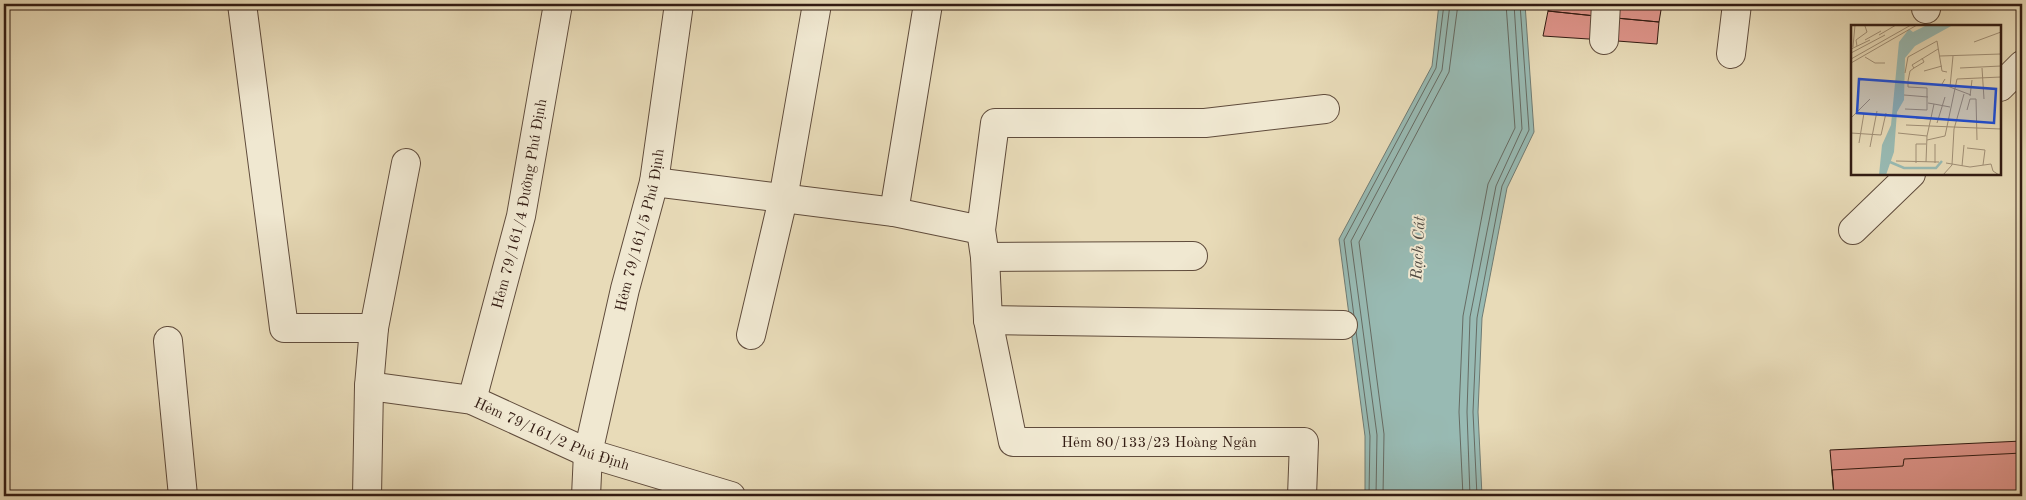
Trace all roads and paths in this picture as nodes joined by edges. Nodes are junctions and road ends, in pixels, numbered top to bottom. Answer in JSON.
{"nodes":[{"id":1,"x":242,"y":4,"type":"edge"},
{"id":2,"x":558,"y":4,"type":"edge"},
{"id":3,"x":680,"y":4,"type":"edge"},
{"id":4,"x":818,"y":4,"type":"edge"},
{"id":5,"x":928,"y":4,"type":"edge"},
{"id":6,"x":1606,"y":4,"type":"edge"},
{"id":7,"x":1737,"y":4,"type":"edge"},
{"id":8,"x":1604,"y":40,"type":"dead end"},
{"id":9,"x":1731,"y":54,"type":"dead end"},
{"id":10,"x":2022,"y":65,"type":"edge"},
{"id":11,"x":2001,"y":86,"type":"edge"},
{"id":12,"x":1325,"y":109,"type":"dead end"},
{"id":13,"x":406,"y":163,"type":"dead end"},
{"id":14,"x":1910,"y":175,"type":"edge"},
{"id":15,"x":654,"y":182,"type":"junction"},
{"id":16,"x":783,"y":199,"type":"junction"},
{"id":17,"x":894,"y":212,"type":"junction"},
{"id":18,"x":981,"y":230,"type":"junction"},
{"id":19,"x":1853,"y":230,"type":"dead end"},
{"id":20,"x":1193,"y":256,"type":"dead end"},
{"id":21,"x":985,"y":257,"type":"junction"},
{"id":22,"x":988,"y":320,"type":"junction"},
{"id":23,"x":1343,"y":325,"type":"dead end"},
{"id":24,"x":374,"y":328,"type":"junction"},
{"id":25,"x":751,"y":335,"type":"dead end"},
{"id":26,"x":168,"y":341,"type":"dead end"},
{"id":27,"x":369,"y":386,"type":"junction"},
{"id":28,"x":472,"y":400,"type":"junction"},
{"id":29,"x":588,"y":453,"type":"junction"},
{"id":30,"x":684,"y":490,"type":"edge"},
{"id":31,"x":183,"y":496,"type":"edge"},
{"id":32,"x":367,"y":496,"type":"edge"},
{"id":33,"x":586,"y":496,"type":"edge"},
{"id":34,"x":731,"y":496,"type":"edge"},
{"id":35,"x":1302,"y":496,"type":"edge"}],
"edges":[{"from":1,"to":24,"type":"street"},
{"from":2,"to":28,"type":"street","name":"Hẻm 79/161/4 Đường Phú Định"},
{"from":3,"to":15,"type":"street","name":"Hẻm 79/161/5 Phú Định"},
{"from":4,"to":16,"type":"street"},
{"from":5,"to":17,"type":"street"},
{"from":6,"to":8,"type":"street"},
{"from":7,"to":9,"type":"street"},
{"from":10,"to":11,"type":"street"},
{"from":12,"to":18,"type":"street"},
{"from":13,"to":24,"type":"street"},
{"from":14,"to":19,"type":"street"},
{"from":15,"to":16,"type":"street"},
{"from":15,"to":29,"type":"street","name":"Hẻm 79/161/5 Phú Định"},
{"from":16,"to":17,"type":"street"},
{"from":16,"to":25,"type":"street"},
{"from":17,"to":18,"type":"street"},
{"from":18,"to":21,"type":"street"},
{"from":20,"to":21,"type":"street"},
{"from":21,"to":22,"type":"street"},
{"from":22,"to":23,"type":"street"},
{"from":22,"to":35,"type":"street","name":"Hẻm 80/133/23 Hoàng Ngân"},
{"from":24,"to":27,"type":"street"},
{"from":26,"to":31,"type":"street"},
{"from":27,"to":28,"type":"street","name":"Hẻm 79/161/2 Phú Định"},
{"from":27,"to":32,"type":"street"},
{"from":28,"to":29,"type":"street","name":"Hẻm 79/161/2 Phú Định"},
{"from":29,"to":30,"type":"street","name":"Hẻm 79/161/2 Phú Định"},
{"from":29,"to":33,"type":"street","name":"Hẻm 79/161/5 Phú Định"},
{"from":30,"to":34,"type":"street","name":"Hẻm 79/161/2 Phú Định"}]}
